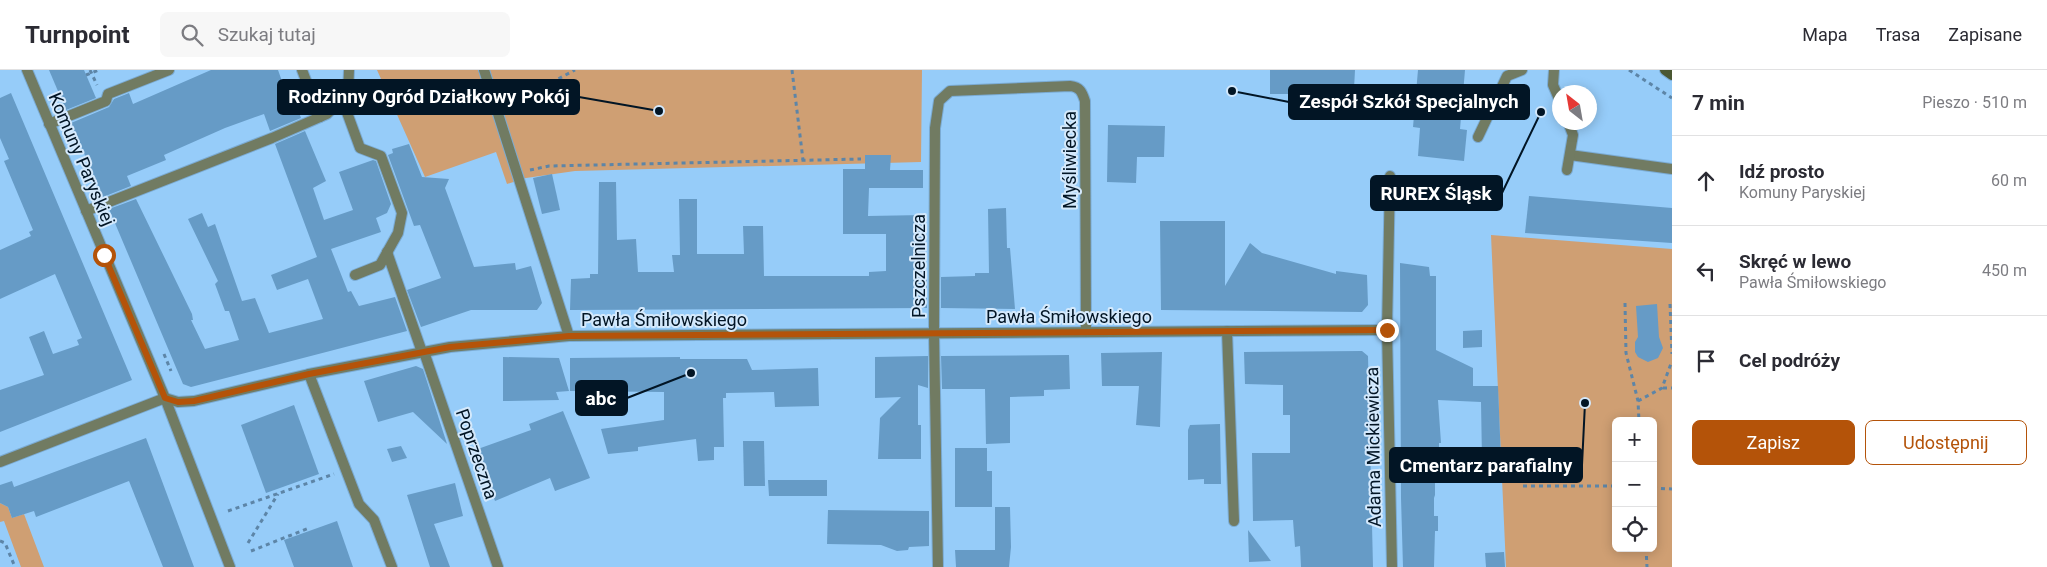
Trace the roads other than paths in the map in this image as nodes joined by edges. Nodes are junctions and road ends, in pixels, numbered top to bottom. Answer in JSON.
{"nodes":[{"id":1,"x":27,"y":70,"type":"edge"},
{"id":2,"x":169,"y":70,"type":"edge"},
{"id":3,"x":302,"y":70,"type":"edge"},
{"id":4,"x":349,"y":70,"type":"edge"},
{"id":5,"x":484,"y":70,"type":"edge"},
{"id":6,"x":1522,"y":70,"type":"edge"},
{"id":7,"x":1554,"y":70,"type":"edge"},
{"id":8,"x":1665,"y":70,"type":"edge"},
{"id":9,"x":1672,"y":75,"type":"edge"},
{"id":10,"x":1553,"y":85,"type":"edge"},
{"id":11,"x":950,"y":90,"type":"joint"},
{"id":12,"x":342,"y":100,"type":"junction"},
{"id":13,"x":320,"y":118,"type":"junction"},
{"id":14,"x":49,"y":124,"type":"junction"},
{"id":15,"x":1571,"y":130,"type":"edge"},
{"id":16,"x":1478,"y":137,"type":"dead end"},
{"id":17,"x":1570,"y":155,"type":"junction"},
{"id":18,"x":1672,"y":169,"type":"edge"},
{"id":19,"x":1568,"y":170,"type":"dead end"},
{"id":20,"x":1390,"y":176,"type":"dead end"},
{"id":21,"x":86,"y":211,"type":"junction"},
{"id":22,"x":387,"y":252,"type":"junction"},
{"id":23,"x":355,"y":275,"type":"dead end"},
{"id":24,"x":1387,"y":330,"type":"junction"},
{"id":25,"x":1227,"y":331,"type":"junction"},
{"id":26,"x":1086,"y":332,"type":"junction"},
{"id":27,"x":934,"y":333,"type":"junction"},
{"id":28,"x":569,"y":336,"type":"junction"},
{"id":29,"x":423,"y":352,"type":"junction"},
{"id":30,"x":309,"y":374,"type":"junction"},
{"id":31,"x":165,"y":398,"type":"junction"},
{"id":32,"x":0,"y":462,"type":"edge"},
{"id":33,"x":1234,"y":521,"type":"dead end"},
{"id":34,"x":230,"y":567,"type":"edge"},
{"id":35,"x":392,"y":567,"type":"edge"},
{"id":36,"x":498,"y":567,"type":"edge"},
{"id":37,"x":938,"y":567,"type":"edge"},
{"id":38,"x":1392,"y":567,"type":"edge"}],
"edges":[{"from":1,"to":14,"type":"street","name":"Komuny Paryskiej"},
{"from":2,"to":14,"type":"street"},
{"from":3,"to":13,"type":"street"},
{"from":4,"to":12,"type":"street"},
{"from":5,"to":28,"type":"street"},
{"from":6,"to":16,"type":"street"},
{"from":7,"to":10,"type":"street"},
{"from":8,"to":9,"type":"street"},
{"from":11,"to":26,"type":"street","name":"Myśliwiecka"},
{"from":11,"to":27,"type":"street","name":"Pszczelnicza"},
{"from":12,"to":13,"type":"street"},
{"from":12,"to":22,"type":"street"},
{"from":13,"to":21,"type":"street"},
{"from":14,"to":21,"type":"street","name":"Komuny Paryskiej"},
{"from":15,"to":17,"type":"street"},
{"from":17,"to":18,"type":"street"},
{"from":17,"to":19,"type":"street"},
{"from":20,"to":24,"type":"street","name":"Adama Mickiewicza"},
{"from":21,"to":31,"type":"street","name":"Komuny Paryskiej"},
{"from":22,"to":23,"type":"street"},
{"from":22,"to":29,"type":"street","name":"Poprzeczna"},
{"from":24,"to":25,"type":"street","name":"Pawła Śmiłowskiego"},
{"from":24,"to":38,"type":"street","name":"Adama Mickiewicza"},
{"from":25,"to":26,"type":"street","name":"Pawła Śmiłowskiego"},
{"from":25,"to":33,"type":"street"},
{"from":26,"to":27,"type":"street","name":"Pawła Śmiłowskiego"},
{"from":27,"to":28,"type":"street","name":"Pawła Śmiłowskiego"},
{"from":27,"to":37,"type":"street","name":"Pszczelnicza"},
{"from":28,"to":29,"type":"street","name":"Pawła Śmiłowskiego"},
{"from":29,"to":30,"type":"street","name":"Pawła Śmiłowskiego"},
{"from":29,"to":36,"type":"street","name":"Poprzeczna"},
{"from":30,"to":31,"type":"street","name":"Pawła Śmiłowskiego"},
{"from":30,"to":35,"type":"street"},
{"from":31,"to":32,"type":"street","name":"Pawła Śmiłowskiego"},
{"from":31,"to":34,"type":"street","name":"Komuny Paryskiej"}]}
